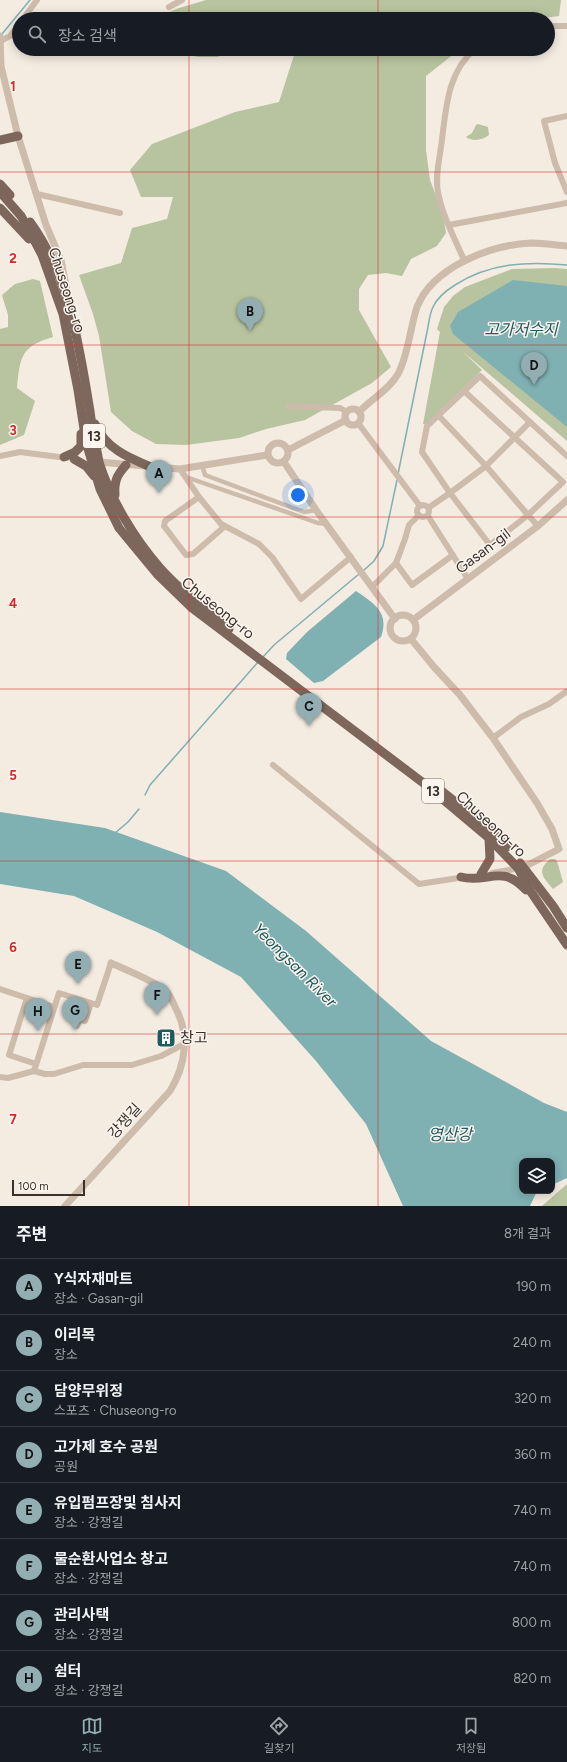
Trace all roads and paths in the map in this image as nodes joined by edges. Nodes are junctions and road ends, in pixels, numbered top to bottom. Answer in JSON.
{"nodes":[{"id":1,"x":37,"y":0,"type":"edge"},
{"id":2,"x":182,"y":0,"type":"edge"},
{"id":3,"x":169,"y":7,"type":"dead end"},
{"id":4,"x":28,"y":12,"type":"edge"},
{"id":5,"x":555,"y":26,"type":"edge"},
{"id":6,"x":567,"y":26,"type":"edge"},
{"id":7,"x":12,"y":33,"type":"edge"},
{"id":8,"x":0,"y":39,"type":"edge"},
{"id":9,"x":468,"y":56,"type":"edge"},
{"id":10,"x":567,"y":116,"type":"edge"},
{"id":11,"x":18,"y":136,"type":"junction"},
{"id":12,"x":0,"y":140,"type":"edge"},
{"id":13,"x":0,"y":184,"type":"edge"},
{"id":14,"x":0,"y":192,"type":"edge"},
{"id":15,"x":567,"y":192,"type":"edge"},
{"id":16,"x":37,"y":194,"type":"junction"},
{"id":17,"x":567,"y":202,"type":"edge"},
{"id":18,"x":0,"y":208,"type":"edge"},
{"id":19,"x":120,"y":214,"type":"dead end"},
{"id":20,"x":449,"y":225,"type":"junction"},
{"id":21,"x":567,"y":246,"type":"edge"},
{"id":22,"x":42,"y":255,"type":"junction"},
{"id":23,"x":464,"y":260,"type":"junction"},
{"id":24,"x":70,"y":309,"type":"junction"},
{"id":25,"x":464,"y":391,"type":"junction"},
{"id":26,"x":288,"y":406,"type":"dead end"},
{"id":27,"x":347,"y":412,"type":"junction"},
{"id":28,"x":359,"y":412,"type":"junction"},
{"id":29,"x":438,"y":415,"type":"junction"},
{"id":30,"x":86,"y":416,"type":"junction"},
{"id":31,"x":346,"y":420,"type":"junction"},
{"id":32,"x":530,"y":422,"type":"junction"},
{"id":33,"x":358,"y":423,"type":"junction"},
{"id":34,"x":514,"y":438,"type":"junction"},
{"id":35,"x":288,"y":450,"type":"junction"},
{"id":36,"x":267,"y":455,"type":"junction"},
{"id":37,"x":0,"y":456,"type":"edge"},
{"id":38,"x":567,"y":456,"type":"edge"},
{"id":39,"x":64,"y":457,"type":"junction"},
{"id":40,"x":74,"y":459,"type":"junction"},
{"id":41,"x":284,"y":462,"type":"junction"},
{"id":42,"x":96,"y":463,"type":"junction"},
{"id":43,"x":126,"y":465,"type":"junction"},
{"id":44,"x":202,"y":465,"type":"junction"},
{"id":45,"x":486,"y":466,"type":"junction"},
{"id":46,"x":153,"y":468,"type":"junction"},
{"id":47,"x":180,"y":469,"type":"junction"},
{"id":48,"x":186,"y":476,"type":"junction"},
{"id":49,"x":97,"y":480,"type":"junction"},
{"id":50,"x":450,"y":493,"type":"junction"},
{"id":51,"x":200,"y":497,"type":"junction"},
{"id":52,"x":116,"y":500,"type":"junction"},
{"id":53,"x":567,"y":500,"type":"edge"},
{"id":54,"x":420,"y":506,"type":"junction"},
{"id":55,"x":428,"y":508,"type":"junction"},
{"id":56,"x":316,"y":510,"type":"junction"},
{"id":57,"x":418,"y":515,"type":"junction"},
{"id":58,"x":528,"y":515,"type":"junction"},
{"id":59,"x":428,"y":516,"type":"junction"},
{"id":60,"x":327,"y":524,"type":"junction"},
{"id":61,"x":538,"y":526,"type":"junction"},
{"id":62,"x":224,"y":527,"type":"junction"},
{"id":63,"x":453,"y":555,"type":"junction"},
{"id":64,"x":351,"y":557,"type":"junction"},
{"id":65,"x":396,"y":563,"type":"junction"},
{"id":66,"x":468,"y":579,"type":"junction"},
{"id":67,"x":372,"y":587,"type":"junction"},
{"id":68,"x":395,"y":619,"type":"junction"},
{"id":69,"x":413,"y":620,"type":"junction"},
{"id":70,"x":411,"y":639,"type":"junction"},
{"id":71,"x":252,"y":651,"type":"junction"},
{"id":72,"x":270,"y":664,"type":"junction"},
{"id":73,"x":567,"y":691,"type":"edge"},
{"id":74,"x":492,"y":738,"type":"junction"},
{"id":75,"x":273,"y":765,"type":"dead end"},
{"id":76,"x":489,"y":838,"type":"junction"},
{"id":77,"x":521,"y":868,"type":"junction"},
{"id":78,"x":481,"y":874,"type":"junction"},
{"id":79,"x":461,"y":877,"type":"junction"},
{"id":80,"x":567,"y":928,"type":"edge"},
{"id":81,"x":567,"y":946,"type":"edge"},
{"id":82,"x":111,"y":963,"type":"joint"},
{"id":83,"x":0,"y":989,"type":"edge"},
{"id":84,"x":27,"y":998,"type":"junction"},
{"id":85,"x":91,"y":1003,"type":"junction"},
{"id":86,"x":54,"y":1007,"type":"junction"},
{"id":87,"x":77,"y":1026,"type":"dead end"},
{"id":88,"x":184,"y":1044,"type":"junction"},
{"id":89,"x":35,"y":1068,"type":"junction"},
{"id":90,"x":0,"y":1077,"type":"edge"},
{"id":91,"x":65,"y":1206,"type":"edge"}],
"edges":[{"from":1,"to":4,"type":"street"},
{"from":2,"to":3,"type":"street"},
{"from":5,"to":6,"type":"street"},
{"from":7,"to":8,"type":"street"},
{"from":8,"to":11,"type":"street"},
{"from":9,"to":20,"type":"street"},
{"from":10,"to":15,"type":"street"},
{"from":11,"to":12,"type":"main road"},
{"from":11,"to":16,"type":"street"},
{"from":13,"to":24,"type":"main road","name":"Chuseong-ro","number":"13"},
{"from":14,"to":22,"type":"main road","name":"Chuseong-ro","number":"13"},
{"from":16,"to":19,"type":"street"},
{"from":16,"to":24,"type":"street"},
{"from":17,"to":20,"type":"street"},
{"from":18,"to":22,"type":"main road"},
{"from":20,"to":23,"type":"street"},
{"from":21,"to":23,"type":"street"},
{"from":22,"to":30,"type":"main road","name":"Chuseong-ro","number":"13"},
{"from":23,"to":28,"type":"street"},
{"from":24,"to":30,"type":"main road","name":"Chuseong-ro","number":"13"},
{"from":25,"to":29,"type":"street"},
{"from":25,"to":32,"type":"street"},
{"from":25,"to":34,"type":"street"},
{"from":26,"to":27,"type":"street"},
{"from":27,"to":28,"type":"street"},
{"from":27,"to":31,"type":"street"},
{"from":28,"to":33,"type":"street"},
{"from":29,"to":45,"type":"street"},
{"from":29,"to":50,"type":"street"},
{"from":30,"to":39,"type":"main road"},
{"from":30,"to":42,"type":"main road","name":"Chuseong-ro","number":"13"},
{"from":30,"to":46,"type":"main road"},
{"from":31,"to":33,"type":"street"},
{"from":31,"to":35,"type":"street"},
{"from":32,"to":34,"type":"street"},
{"from":32,"to":38,"type":"street"},
{"from":33,"to":54,"type":"street"},
{"from":34,"to":45,"type":"street"},
{"from":34,"to":58,"type":"street"},
{"from":35,"to":36,"type":"street"},
{"from":35,"to":41,"type":"street"},
{"from":36,"to":41,"type":"street"},
{"from":36,"to":44,"type":"street"},
{"from":37,"to":39,"type":"street"},
{"from":39,"to":40,"type":"street"},
{"from":40,"to":42,"type":"street"},
{"from":40,"to":49,"type":"main road"},
{"from":41,"to":56,"type":"street"},
{"from":42,"to":43,"type":"street"},
{"from":42,"to":49,"type":"main road","name":"Chuseong-ro","number":"13"},
{"from":42,"to":52,"type":"main road","name":"Chuseong-ro","number":"13"},
{"from":43,"to":46,"type":"street"},
{"from":43,"to":52,"type":"main road"},
{"from":44,"to":47,"type":"street"},
{"from":44,"to":56,"type":"street"},
{"from":45,"to":50,"type":"street"},
{"from":45,"to":58,"type":"street"},
{"from":46,"to":47,"type":"street"},
{"from":47,"to":48,"type":"street"},
{"from":48,"to":51,"type":"street"},
{"from":48,"to":60,"type":"street"},
{"from":49,"to":71,"type":"main road","name":"Chuseong-ro","number":"13"},
{"from":50,"to":55,"type":"street"},
{"from":50,"to":58,"type":"street"},
{"from":51,"to":62,"type":"street"},
{"from":51,"to":62,"type":"street"},
{"from":52,"to":71,"type":"main road","name":"Chuseong-ro","number":"13"},
{"from":53,"to":61,"type":"street","name":"Gasan-gil"},
{"from":54,"to":55,"type":"street"},
{"from":54,"to":57,"type":"street"},
{"from":55,"to":59,"type":"street"},
{"from":56,"to":60,"type":"street"},
{"from":57,"to":59,"type":"street"},
{"from":57,"to":65,"type":"street"},
{"from":58,"to":61,"type":"street"},
{"from":59,"to":63,"type":"street"},
{"from":60,"to":64,"type":"street"},
{"from":61,"to":66,"type":"street","name":"Gasan-gil"},
{"from":62,"to":64,"type":"street"},
{"from":63,"to":65,"type":"street"},
{"from":63,"to":66,"type":"street"},
{"from":64,"to":67,"type":"street"},
{"from":65,"to":67,"type":"street"},
{"from":66,"to":69,"type":"street","name":"Gasan-gil"},
{"from":67,"to":68,"type":"street"},
{"from":68,"to":69,"type":"street"},
{"from":68,"to":70,"type":"street"},
{"from":69,"to":70,"type":"street"},
{"from":70,"to":74,"type":"street"},
{"from":71,"to":72,"type":"main road","name":"Chuseong-ro","number":"13"},
{"from":72,"to":76,"type":"main road","name":"Chuseong-ro","number":"13"},
{"from":72,"to":77,"type":"main road","name":"Chuseong-ro","number":"13"},
{"from":73,"to":74,"type":"street"},
{"from":74,"to":77,"type":"street"},
{"from":75,"to":79,"type":"street"},
{"from":76,"to":77,"type":"main road","name":"Chuseong-ro","number":"13"},
{"from":76,"to":78,"type":"main road"},
{"from":77,"to":78,"type":"street"},
{"from":77,"to":80,"type":"main road","name":"Chuseong-ro","number":"13"},
{"from":77,"to":81,"type":"main road","name":"Chuseong-ro","number":"13"},
{"from":78,"to":79,"type":"street"},
{"from":79,"to":81,"type":"main road"},
{"from":82,"to":85,"type":"street"},
{"from":82,"to":88,"type":"street","name":"강쟁길"},
{"from":83,"to":84,"type":"street"},
{"from":84,"to":86,"type":"street"},
{"from":84,"to":89,"type":"street"},
{"from":85,"to":86,"type":"street"},
{"from":85,"to":87,"type":"street"},
{"from":86,"to":89,"type":"street"},
{"from":88,"to":89,"type":"street"},
{"from":88,"to":91,"type":"street","name":"강쟁길"},
{"from":89,"to":90,"type":"street"}]}
